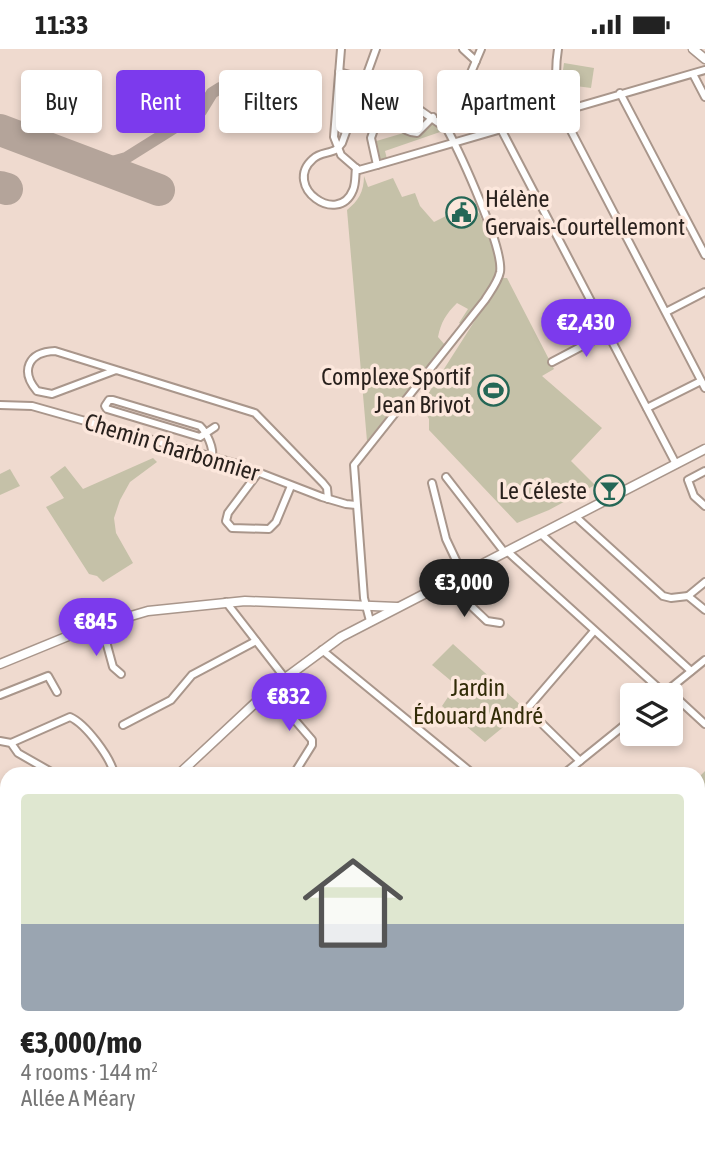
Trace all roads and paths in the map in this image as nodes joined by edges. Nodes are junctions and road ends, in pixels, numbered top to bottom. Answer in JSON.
{"nodes":[{"id":1,"x":341,"y":49,"type":"edge"},
{"id":2,"x":376,"y":49,"type":"edge"},
{"id":3,"x":463,"y":49,"type":"edge"},
{"id":4,"x":481,"y":49,"type":"edge"},
{"id":5,"x":558,"y":49,"type":"edge"},
{"id":6,"x":693,"y":49,"type":"edge"},
{"id":7,"x":705,"y":59,"type":"edge"},
{"id":8,"x":476,"y":61,"type":"junction"},
{"id":9,"x":339,"y":70,"type":"edge"},
{"id":10,"x":372,"y":70,"type":"edge"},
{"id":11,"x":472,"y":70,"type":"edge"},
{"id":12,"x":557,"y":70,"type":"edge"},
{"id":13,"x":705,"y":70,"type":"edge"},
{"id":14,"x":693,"y":74,"type":"junction"},
{"id":15,"x":620,"y":93,"type":"junction"},
{"id":16,"x":705,"y":97,"type":"edge"},
{"id":17,"x":580,"y":106,"type":"edge"},
{"id":18,"x":423,"y":110,"type":"edge"},
{"id":19,"x":336,"y":111,"type":"edge"},
{"id":20,"x":433,"y":117,"type":"junction"},
{"id":21,"x":437,"y":120,"type":"edge"},
{"id":22,"x":346,"y":133,"type":"edge"},
{"id":23,"x":449,"y":133,"type":"edge"},
{"id":24,"x":487,"y":133,"type":"edge"},
{"id":25,"x":503,"y":133,"type":"edge"},
{"id":26,"x":573,"y":133,"type":"edge"},
{"id":27,"x":454,"y":142,"type":"junction"},
{"id":28,"x":337,"y":149,"type":"junction"},
{"id":29,"x":377,"y":165,"type":"junction"},
{"id":30,"x":356,"y":168,"type":"junction"},
{"id":31,"x":705,"y":255,"type":"edge"},
{"id":32,"x":705,"y":292,"type":"edge"},
{"id":33,"x":666,"y":312,"type":"junction"},
{"id":34,"x":607,"y":333,"type":"junction"},
{"id":35,"x":552,"y":362,"type":"dead end"},
{"id":36,"x":116,"y":370,"type":"junction"},
{"id":37,"x":701,"y":381,"type":"junction"},
{"id":38,"x":705,"y":388,"type":"edge"},
{"id":39,"x":0,"y":405,"type":"edge"},
{"id":40,"x":647,"y":408,"type":"junction"},
{"id":41,"x":215,"y":427,"type":"dead end"},
{"id":42,"x":205,"y":434,"type":"junction"},
{"id":43,"x":705,"y":449,"type":"edge"},
{"id":44,"x":212,"y":458,"type":"junction"},
{"id":45,"x":676,"y":464,"type":"junction"},
{"id":46,"x":705,"y":471,"type":"edge"},
{"id":47,"x":258,"y":473,"type":"junction"},
{"id":48,"x":446,"y":477,"type":"dead end"},
{"id":49,"x":432,"y":483,"type":"dead end"},
{"id":50,"x":291,"y":486,"type":"junction"},
{"id":51,"x":355,"y":496,"type":"junction"},
{"id":52,"x":328,"y":499,"type":"junction"},
{"id":53,"x":341,"y":501,"type":"junction"},
{"id":54,"x":356,"y":505,"type":"junction"},
{"id":55,"x":705,"y":506,"type":"edge"},
{"id":56,"x":576,"y":517,"type":"junction"},
{"id":57,"x":541,"y":534,"type":"junction"},
{"id":58,"x":506,"y":552,"type":"junction"},
{"id":59,"x":463,"y":575,"type":"junction"},
{"id":60,"x":705,"y":582,"type":"edge"},
{"id":61,"x":447,"y":583,"type":"junction"},
{"id":62,"x":688,"y":596,"type":"junction"},
{"id":63,"x":226,"y":602,"type":"junction"},
{"id":64,"x":365,"y":605,"type":"junction"},
{"id":65,"x":400,"y":607,"type":"junction"},
{"id":66,"x":705,"y":610,"type":"edge"},
{"id":67,"x":370,"y":621,"type":"junction"},
{"id":68,"x":500,"y":623,"type":"dead end"},
{"id":69,"x":101,"y":624,"type":"junction"},
{"id":70,"x":594,"y":631,"type":"junction"},
{"id":71,"x":256,"y":641,"type":"junction"},
{"id":72,"x":322,"y":650,"type":"junction"},
{"id":73,"x":705,"y":660,"type":"edge"},
{"id":74,"x":0,"y":664,"type":"edge"},
{"id":75,"x":691,"y":671,"type":"junction"},
{"id":76,"x":121,"y":674,"type":"dead end"},
{"id":77,"x":285,"y":678,"type":"junction"},
{"id":78,"x":654,"y":683,"type":"edge"},
{"id":79,"x":677,"y":683,"type":"edge"},
{"id":80,"x":269,"y":689,"type":"junction"},
{"id":81,"x":57,"y":692,"type":"dead end"},
{"id":82,"x":0,"y":695,"type":"edge"},
{"id":83,"x":683,"y":707,"type":"edge"},
{"id":84,"x":705,"y":724,"type":"edge"},
{"id":85,"x":123,"y":725,"type":"dead end"},
{"id":86,"x":620,"y":729,"type":"edge"},
{"id":87,"x":0,"y":741,"type":"edge"},
{"id":88,"x":11,"y":743,"type":"junction"},
{"id":89,"x":580,"y":761,"type":"junction"},
{"id":90,"x":37,"y":765,"type":"joint"},
{"id":91,"x":41,"y":767,"type":"edge"},
{"id":92,"x":112,"y":767,"type":"edge"},
{"id":93,"x":187,"y":767,"type":"edge"},
{"id":94,"x":298,"y":767,"type":"edge"},
{"id":95,"x":465,"y":767,"type":"edge"},
{"id":96,"x":572,"y":767,"type":"edge"}],
"edges":[{"from":1,"to":9,"type":"street"},
{"from":2,"to":10,"type":"street"},
{"from":3,"to":8,"type":"street"},
{"from":4,"to":8,"type":"street"},
{"from":5,"to":12,"type":"street"},
{"from":6,"to":7,"type":"main road"},
{"from":8,"to":11,"type":"street"},
{"from":13,"to":14,"type":"street"},
{"from":14,"to":15,"type":"street"},
{"from":14,"to":16,"type":"street"},
{"from":15,"to":17,"type":"street"},
{"from":15,"to":31,"type":"street"},
{"from":18,"to":20,"type":"street"},
{"from":19,"to":28,"type":"street"},
{"from":20,"to":21,"type":"street"},
{"from":20,"to":29,"type":"street"},
{"from":22,"to":28,"type":"street"},
{"from":23,"to":27,"type":"street"},
{"from":24,"to":27,"type":"street"},
{"from":25,"to":34,"type":"street"},
{"from":26,"to":33,"type":"street"},
{"from":27,"to":29,"type":"street"},
{"from":27,"to":51,"type":"street"},
{"from":28,"to":30,"type":"street"},
{"from":28,"to":30,"type":"street"},
{"from":29,"to":30,"type":"street"},
{"from":32,"to":33,"type":"street"},
{"from":33,"to":37,"type":"street"},
{"from":34,"to":35,"type":"street"},
{"from":34,"to":40,"type":"street"},
{"from":36,"to":36,"type":"street"},
{"from":36,"to":52,"type":"street"},
{"from":37,"to":38,"type":"street"},
{"from":37,"to":40,"type":"street"},
{"from":39,"to":44,"type":"street","name":"Chemin Charbonnier"},
{"from":40,"to":45,"type":"street"},
{"from":41,"to":42,"type":"street"},
{"from":42,"to":42,"type":"street"},
{"from":42,"to":44,"type":"street"},
{"from":43,"to":45,"type":"main road"},
{"from":44,"to":47,"type":"street","name":"Chemin Charbonnier"},
{"from":45,"to":56,"type":"main road"},
{"from":46,"to":55,"type":"street"},
{"from":47,"to":50,"type":"street","name":"Chemin Charbonnier"},
{"from":47,"to":50,"type":"street"},
{"from":48,"to":58,"type":"street"},
{"from":49,"to":59,"type":"street"},
{"from":50,"to":52,"type":"street","name":"Chemin Charbonnier"},
{"from":51,"to":53,"type":"street","name":"Chemin Charbonnier"},
{"from":51,"to":54,"type":"street"},
{"from":52,"to":53,"type":"street","name":"Chemin Charbonnier"},
{"from":53,"to":54,"type":"street","name":"Chemin Charbonnier"},
{"from":54,"to":64,"type":"street"},
{"from":56,"to":57,"type":"main road"},
{"from":56,"to":62,"type":"street"},
{"from":57,"to":58,"type":"main road"},
{"from":57,"to":75,"type":"street"},
{"from":58,"to":59,"type":"main road"},
{"from":58,"to":70,"type":"street"},
{"from":59,"to":61,"type":"main road"},
{"from":60,"to":62,"type":"street"},
{"from":61,"to":65,"type":"main road"},
{"from":61,"to":68,"type":"street"},
{"from":62,"to":66,"type":"street"},
{"from":63,"to":64,"type":"main road"},
{"from":63,"to":69,"type":"main road"},
{"from":63,"to":71,"type":"street"},
{"from":64,"to":65,"type":"main road"},
{"from":64,"to":67,"type":"street"},
{"from":65,"to":67,"type":"main road"},
{"from":67,"to":72,"type":"main road"},
{"from":69,"to":74,"type":"main road"},
{"from":69,"to":76,"type":"street"},
{"from":70,"to":78,"type":"street"},
{"from":70,"to":89,"type":"street"},
{"from":71,"to":77,"type":"street"},
{"from":71,"to":85,"type":"street"},
{"from":72,"to":77,"type":"main road"},
{"from":72,"to":95,"type":"street"},
{"from":73,"to":75,"type":"street"},
{"from":75,"to":79,"type":"street"},
{"from":77,"to":80,"type":"main road"},
{"from":80,"to":93,"type":"main road"},
{"from":80,"to":94,"type":"street"},
{"from":81,"to":82,"type":"street"},
{"from":83,"to":84,"type":"street"},
{"from":86,"to":89,"type":"street"},
{"from":87,"to":88,"type":"street"},
{"from":88,"to":90,"type":"street"},
{"from":88,"to":92,"type":"street"},
{"from":89,"to":96,"type":"street"},
{"from":90,"to":91,"type":"street"}]}
